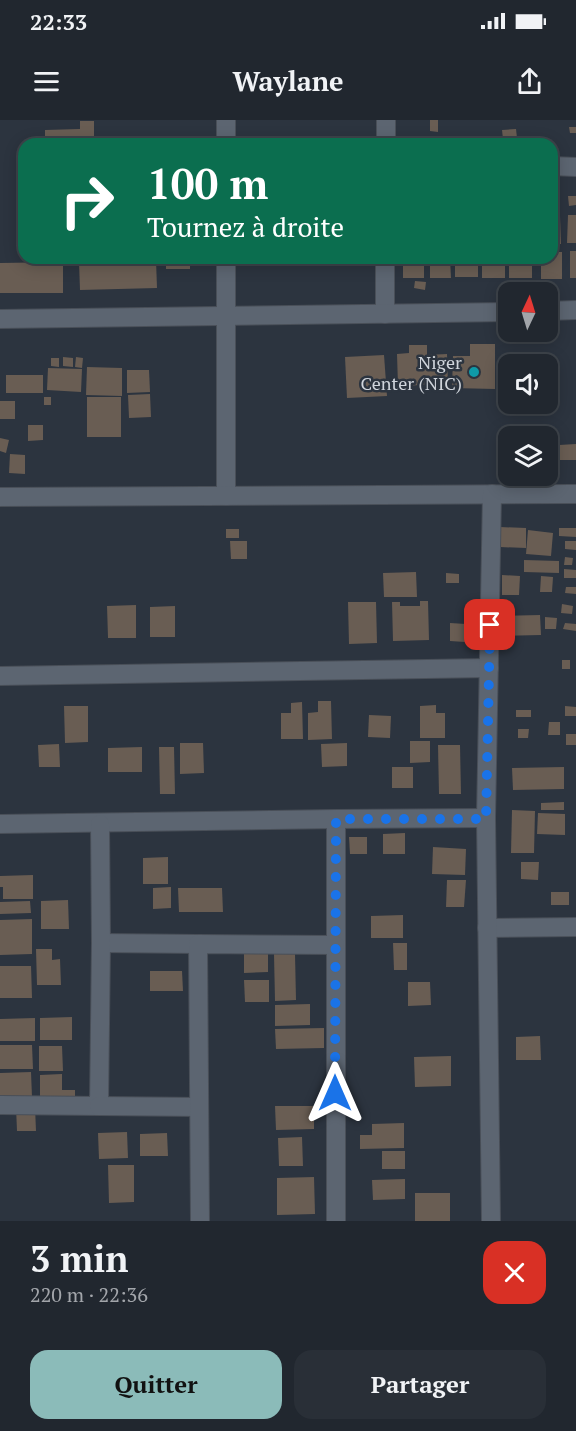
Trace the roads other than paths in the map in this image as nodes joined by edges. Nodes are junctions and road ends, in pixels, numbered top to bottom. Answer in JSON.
{"nodes":[{"id":1,"x":226,"y":120,"type":"edge"},
{"id":2,"x":386,"y":120,"type":"edge"},
{"id":3,"x":226,"y":138,"type":"edge"},
{"id":4,"x":386,"y":138,"type":"edge"},
{"id":5,"x":558,"y":166,"type":"edge"},
{"id":6,"x":576,"y":166,"type":"edge"},
{"id":7,"x":226,"y":264,"type":"edge"},
{"id":8,"x":385,"y":264,"type":"edge"},
{"id":9,"x":576,"y":310,"type":"edge"},
{"id":10,"x":558,"y":311,"type":"edge"},
{"id":11,"x":498,"y":312,"type":"edge"},
{"id":12,"x":385,"y":314,"type":"junction"},
{"id":13,"x":226,"y":317,"type":"junction"},
{"id":14,"x":0,"y":319,"type":"edge"},
{"id":15,"x":492,"y":494,"type":"junction"},
{"id":16,"x":576,"y":494,"type":"edge"},
{"id":17,"x":226,"y":496,"type":"junction"},
{"id":18,"x":0,"y":497,"type":"edge"},
{"id":19,"x":489,"y":668,"type":"junction"},
{"id":20,"x":0,"y":676,"type":"edge"},
{"id":21,"x":336,"y":819,"type":"junction"},
{"id":22,"x":486,"y":819,"type":"junction"},
{"id":23,"x":100,"y":824,"type":"junction"},
{"id":24,"x":0,"y":825,"type":"edge"},
{"id":25,"x":576,"y":927,"type":"edge"},
{"id":26,"x":487,"y":928,"type":"junction"},
{"id":27,"x":101,"y":943,"type":"junction"},
{"id":28,"x":198,"y":944,"type":"junction"},
{"id":29,"x":335,"y":945,"type":"junction"},
{"id":30,"x":0,"y":1105,"type":"edge"},
{"id":31,"x":99,"y":1106,"type":"junction"},
{"id":32,"x":200,"y":1107,"type":"junction"},
{"id":33,"x":200,"y":1221,"type":"edge"},
{"id":34,"x":336,"y":1221,"type":"edge"},
{"id":35,"x":491,"y":1221,"type":"edge"}],
"edges":[{"from":1,"to":3,"type":"street"},
{"from":2,"to":4,"type":"street"},
{"from":5,"to":6,"type":"street"},
{"from":7,"to":13,"type":"street"},
{"from":8,"to":12,"type":"street"},
{"from":9,"to":10,"type":"street"},
{"from":11,"to":12,"type":"street"},
{"from":12,"to":13,"type":"street"},
{"from":13,"to":14,"type":"street"},
{"from":13,"to":17,"type":"street"},
{"from":15,"to":16,"type":"street"},
{"from":15,"to":17,"type":"street"},
{"from":15,"to":19,"type":"street"},
{"from":17,"to":18,"type":"street"},
{"from":19,"to":20,"type":"street"},
{"from":19,"to":22,"type":"street"},
{"from":21,"to":22,"type":"street"},
{"from":21,"to":23,"type":"street"},
{"from":21,"to":29,"type":"street"},
{"from":22,"to":26,"type":"street"},
{"from":23,"to":24,"type":"street"},
{"from":23,"to":27,"type":"street"},
{"from":25,"to":26,"type":"street"},
{"from":26,"to":35,"type":"street"},
{"from":27,"to":28,"type":"street"},
{"from":27,"to":31,"type":"street"},
{"from":28,"to":29,"type":"street"},
{"from":28,"to":32,"type":"street"},
{"from":29,"to":34,"type":"street"},
{"from":30,"to":31,"type":"street"},
{"from":31,"to":32,"type":"street"},
{"from":32,"to":33,"type":"street"}]}
